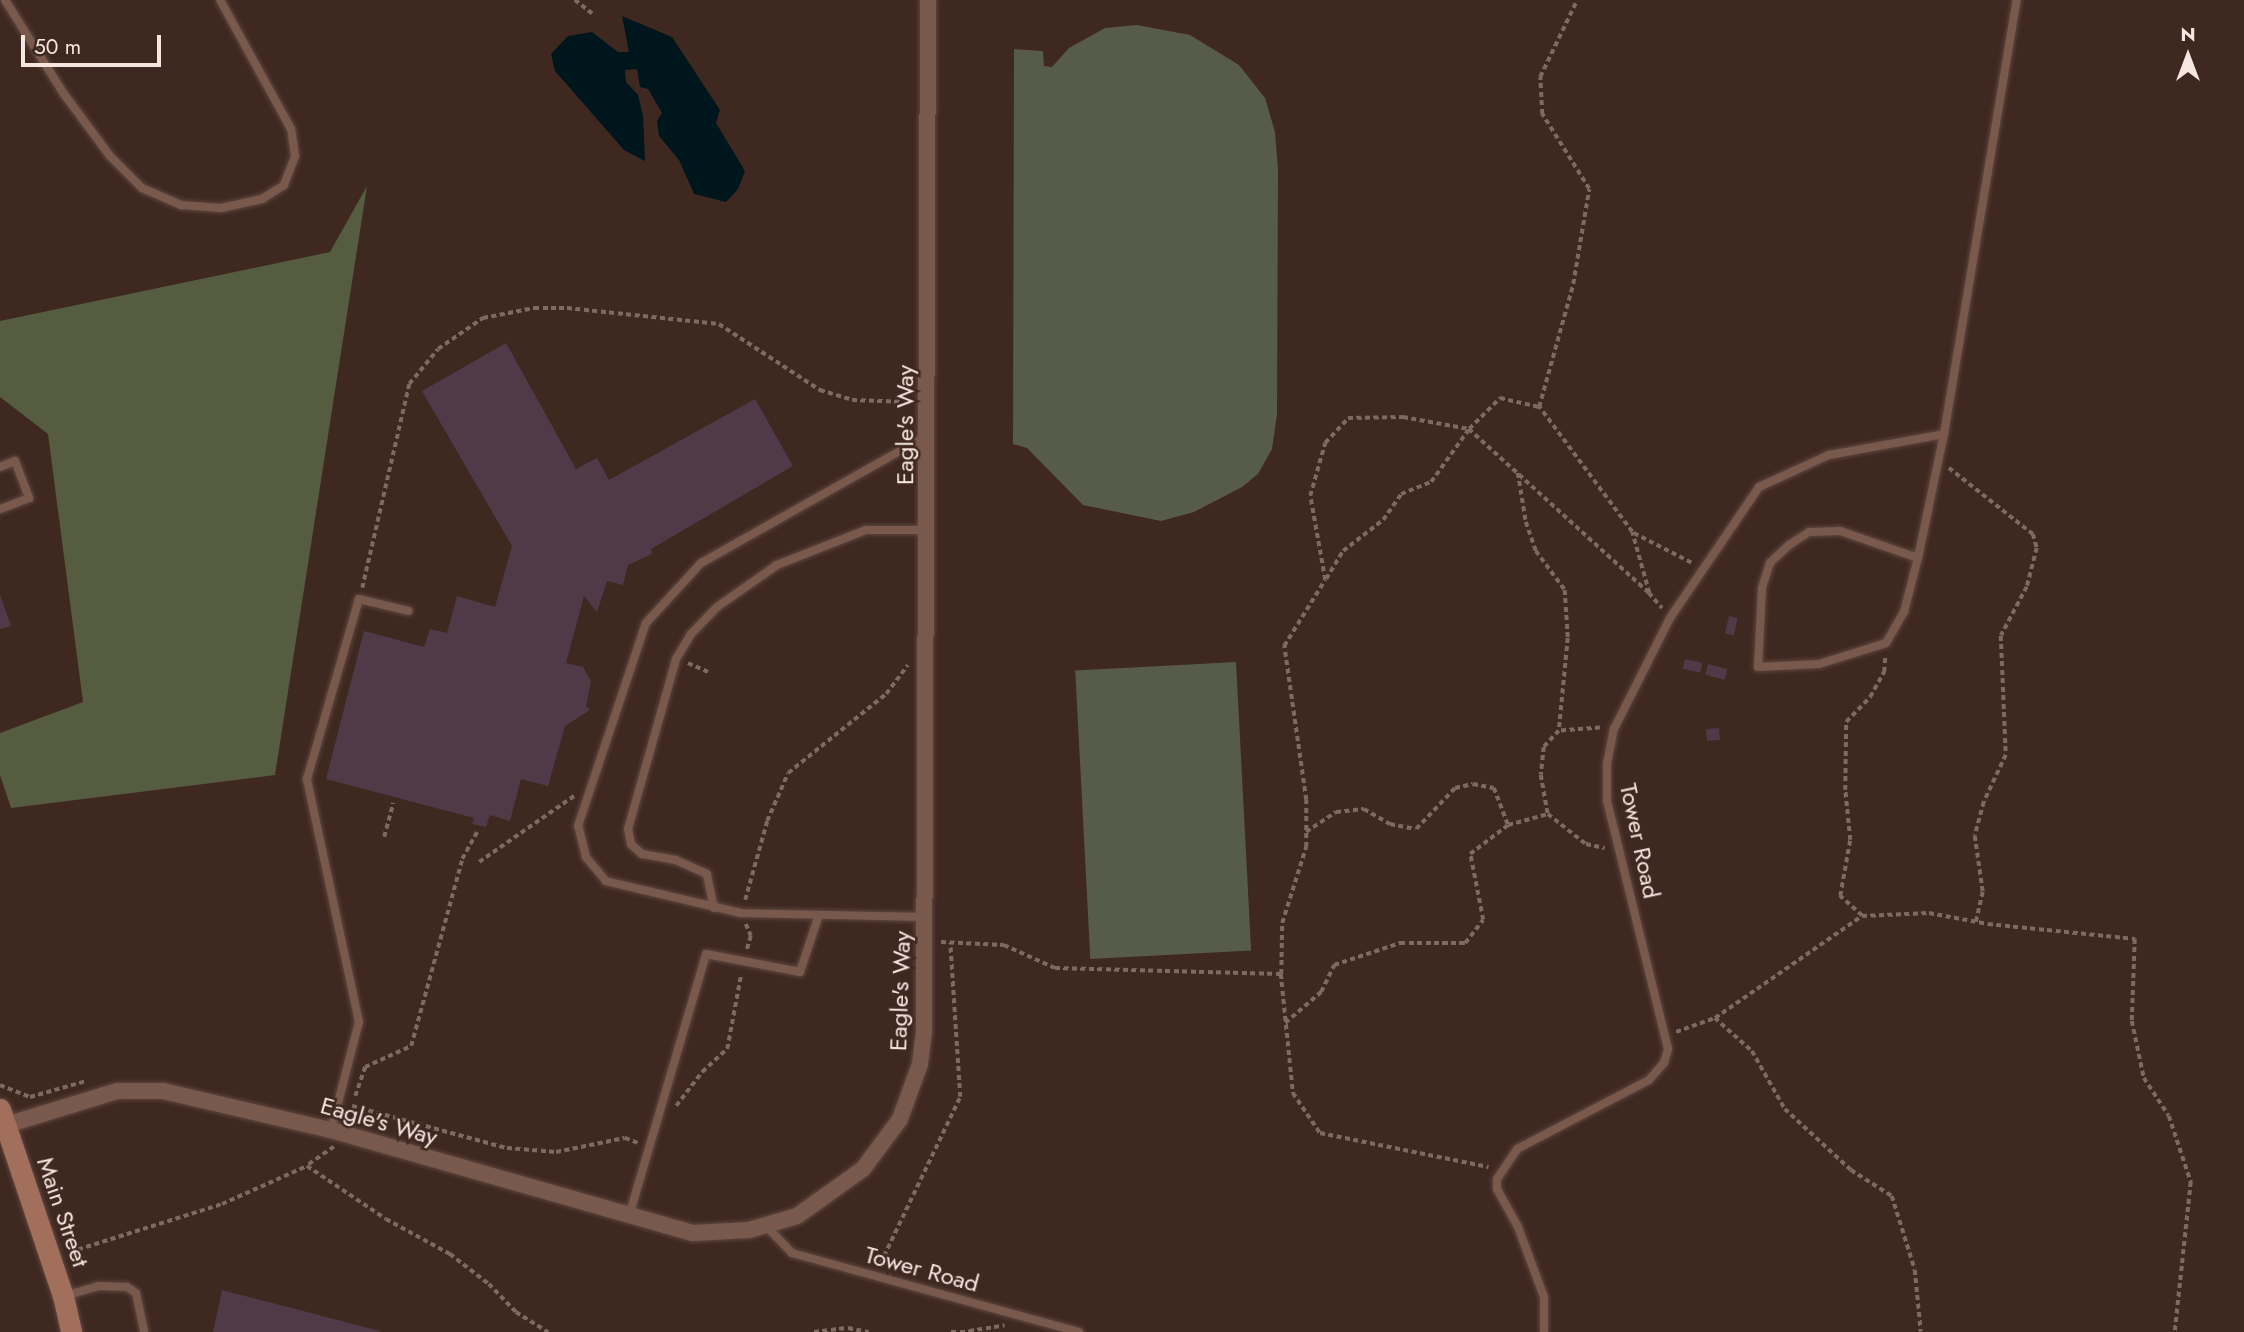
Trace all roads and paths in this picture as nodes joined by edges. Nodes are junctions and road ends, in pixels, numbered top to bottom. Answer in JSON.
{"nodes":[{"id":1,"x":5,"y":0,"type":"edge"},
{"id":2,"x":220,"y":0,"type":"edge"},
{"id":3,"x":575,"y":0,"type":"edge"},
{"id":4,"x":928,"y":0,"type":"edge"},
{"id":5,"x":1577,"y":0,"type":"edge"},
{"id":6,"x":2017,"y":0,"type":"edge"},
{"id":7,"x":593,"y":14,"type":"dead end"},
{"id":8,"x":910,"y":402,"type":"dead end"},
{"id":9,"x":1539,"y":407,"type":"junction"},
{"id":10,"x":1469,"y":429,"type":"junction"},
{"id":11,"x":1944,"y":434,"type":"junction"},
{"id":12,"x":926,"y":436,"type":"junction"},
{"id":13,"x":1939,"y":460,"type":"junction"},
{"id":14,"x":0,"y":467,"type":"edge"},
{"id":15,"x":1518,"y":473,"type":"junction"},
{"id":16,"x":0,"y":509,"type":"edge"},
{"id":17,"x":929,"y":530,"type":"junction"},
{"id":18,"x":1632,"y":532,"type":"junction"},
{"id":19,"x":1918,"y":558,"type":"junction"},
{"id":20,"x":1702,"y":569,"type":"junction"},
{"id":21,"x":1325,"y":580,"type":"junction"},
{"id":22,"x":1649,"y":593,"type":"junction"},
{"id":23,"x":359,"y":599,"type":"junction"},
{"id":24,"x":409,"y":611,"type":"dead end"},
{"id":25,"x":1670,"y":618,"type":"junction"},
{"id":26,"x":1886,"y":643,"type":"junction"},
{"id":27,"x":912,"y":660,"type":"dead end"},
{"id":28,"x":1614,"y":729,"type":"junction"},
{"id":29,"x":1559,"y":731,"type":"junction"},
{"id":30,"x":574,"y":796,"type":"dead end"},
{"id":31,"x":393,"y":803,"type":"dead end"},
{"id":32,"x":1548,"y":814,"type":"junction"},
{"id":33,"x":1508,"y":825,"type":"junction"},
{"id":34,"x":478,"y":830,"type":"dead end"},
{"id":35,"x":1306,"y":832,"type":"junction"},
{"id":36,"x":384,"y":837,"type":"dead end"},
{"id":37,"x":1620,"y":852,"type":"junction"},
{"id":38,"x":479,"y":862,"type":"dead end"},
{"id":39,"x":714,"y":908,"type":"junction"},
{"id":40,"x":741,"y":914,"type":"junction"},
{"id":41,"x":819,"y":915,"type":"junction"},
{"id":42,"x":1862,"y":916,"type":"junction"},
{"id":43,"x":926,"y":918,"type":"junction"},
{"id":44,"x":1976,"y":922,"type":"junction"},
{"id":45,"x":926,"y":942,"type":"junction"},
{"id":46,"x":950,"y":943,"type":"junction"},
{"id":47,"x":744,"y":961,"type":"junction"},
{"id":48,"x":1281,"y":974,"type":"junction"},
{"id":49,"x":1715,"y":1018,"type":"junction"},
{"id":50,"x":1285,"y":1023,"type":"junction"},
{"id":51,"x":1668,"y":1035,"type":"junction"},
{"id":52,"x":88,"y":1081,"type":"dead end"},
{"id":53,"x":0,"y":1085,"type":"edge"},
{"id":54,"x":352,"y":1107,"type":"junction"},
{"id":55,"x":3,"y":1117,"type":"edge"},
{"id":56,"x":672,"y":1117,"type":"dead end"},
{"id":57,"x":337,"y":1127,"type":"junction"},
{"id":58,"x":649,"y":1146,"type":"junction"},
{"id":59,"x":307,"y":1166,"type":"junction"},
{"id":60,"x":1502,"y":1169,"type":"junction"},
{"id":61,"x":629,"y":1216,"type":"junction"},
{"id":62,"x":765,"y":1226,"type":"junction"},
{"id":63,"x":70,"y":1252,"type":"dead end"},
{"id":64,"x":875,"y":1276,"type":"junction"},
{"id":65,"x":64,"y":1296,"type":"junction"},
{"id":66,"x":71,"y":1332,"type":"edge"},
{"id":67,"x":144,"y":1332,"type":"edge"},
{"id":68,"x":548,"y":1332,"type":"edge"},
{"id":69,"x":814,"y":1332,"type":"edge"},
{"id":70,"x":869,"y":1332,"type":"edge"},
{"id":71,"x":951,"y":1332,"type":"edge"},
{"id":72,"x":973,"y":1332,"type":"edge"},
{"id":73,"x":1079,"y":1332,"type":"edge"},
{"id":74,"x":1544,"y":1332,"type":"edge"},
{"id":75,"x":1921,"y":1332,"type":"edge"},
{"id":76,"x":2175,"y":1332,"type":"edge"}],
"edges":[{"from":1,"to":2,"type":"lane"},
{"from":3,"to":7,"type":"path"},
{"from":4,"to":12,"type":"street","name":"Eagle's Way"},
{"from":5,"to":9,"type":"path"},
{"from":6,"to":11,"type":"lane"},
{"from":8,"to":23,"type":"path"},
{"from":9,"to":10,"type":"path"},
{"from":9,"to":18,"type":"path"},
{"from":10,"to":15,"type":"path"},
{"from":10,"to":21,"type":"path"},
{"from":10,"to":21,"type":"path"},
{"from":11,"to":13,"type":"lane"},
{"from":11,"to":20,"type":"lane","name":"Tower Road"},
{"from":12,"to":17,"type":"street","name":"Eagle's Way"},
{"from":12,"to":39,"type":"lane"},
{"from":13,"to":19,"type":"lane"},
{"from":13,"to":44,"type":"path"},
{"from":14,"to":16,"type":"lane"},
{"from":15,"to":22,"type":"path"},
{"from":15,"to":29,"type":"path"},
{"from":17,"to":39,"type":"lane"},
{"from":17,"to":43,"type":"street","name":"Eagle's Way"},
{"from":18,"to":20,"type":"path"},
{"from":18,"to":22,"type":"path"},
{"from":19,"to":26,"type":"lane"},
{"from":19,"to":26,"type":"lane"},
{"from":20,"to":25,"type":"lane","name":"Tower Road"},
{"from":21,"to":35,"type":"path"},
{"from":22,"to":25,"type":"path"},
{"from":23,"to":24,"type":"lane"},
{"from":23,"to":57,"type":"lane"},
{"from":25,"to":28,"type":"lane","name":"Tower Road"},
{"from":26,"to":42,"type":"path"},
{"from":27,"to":40,"type":"path"},
{"from":28,"to":29,"type":"path"},
{"from":28,"to":37,"type":"lane","name":"Tower Road"},
{"from":29,"to":32,"type":"path"},
{"from":30,"to":38,"type":"path"},
{"from":31,"to":36,"type":"path"},
{"from":32,"to":33,"type":"path"},
{"from":32,"to":37,"type":"path"},
{"from":33,"to":35,"type":"path"},
{"from":33,"to":50,"type":"path"},
{"from":34,"to":54,"type":"path"},
{"from":35,"to":48,"type":"path"},
{"from":37,"to":51,"type":"lane","name":"Tower Road"},
{"from":39,"to":40,"type":"lane"},
{"from":40,"to":41,"type":"lane"},
{"from":40,"to":47,"type":"path"},
{"from":41,"to":43,"type":"lane"},
{"from":41,"to":47,"type":"lane"},
{"from":42,"to":44,"type":"path"},
{"from":42,"to":49,"type":"path"},
{"from":43,"to":45,"type":"street","name":"Eagle's Way"},
{"from":44,"to":76,"type":"path"},
{"from":45,"to":46,"type":"path"},
{"from":45,"to":62,"type":"street","name":"Eagle's Way"},
{"from":46,"to":48,"type":"path"},
{"from":46,"to":64,"type":"path"},
{"from":47,"to":56,"type":"path"},
{"from":47,"to":58,"type":"lane"},
{"from":48,"to":50,"type":"path"},
{"from":49,"to":51,"type":"path"},
{"from":49,"to":75,"type":"path"},
{"from":50,"to":60,"type":"path"},
{"from":51,"to":60,"type":"lane","name":"Tower Road"},
{"from":52,"to":53,"type":"path"},
{"from":54,"to":57,"type":"path"},
{"from":54,"to":58,"type":"path"},
{"from":55,"to":57,"type":"street","name":"Eagle's Way"},
{"from":55,"to":65,"type":"main road","name":"Main Street"},
{"from":57,"to":59,"type":"path"},
{"from":57,"to":61,"type":"street","name":"Eagle's Way"},
{"from":58,"to":61,"type":"lane"},
{"from":59,"to":63,"type":"path"},
{"from":59,"to":68,"type":"path"},
{"from":60,"to":74,"type":"lane"},
{"from":61,"to":62,"type":"street","name":"Eagle's Way"},
{"from":62,"to":64,"type":"lane","name":"Tower Road"},
{"from":64,"to":73,"type":"lane","name":"Tower Road"},
{"from":65,"to":66,"type":"main road","name":"Main Street"},
{"from":65,"to":67,"type":"lane"},
{"from":69,"to":70,"type":"path"},
{"from":71,"to":72,"type":"path"}]}
